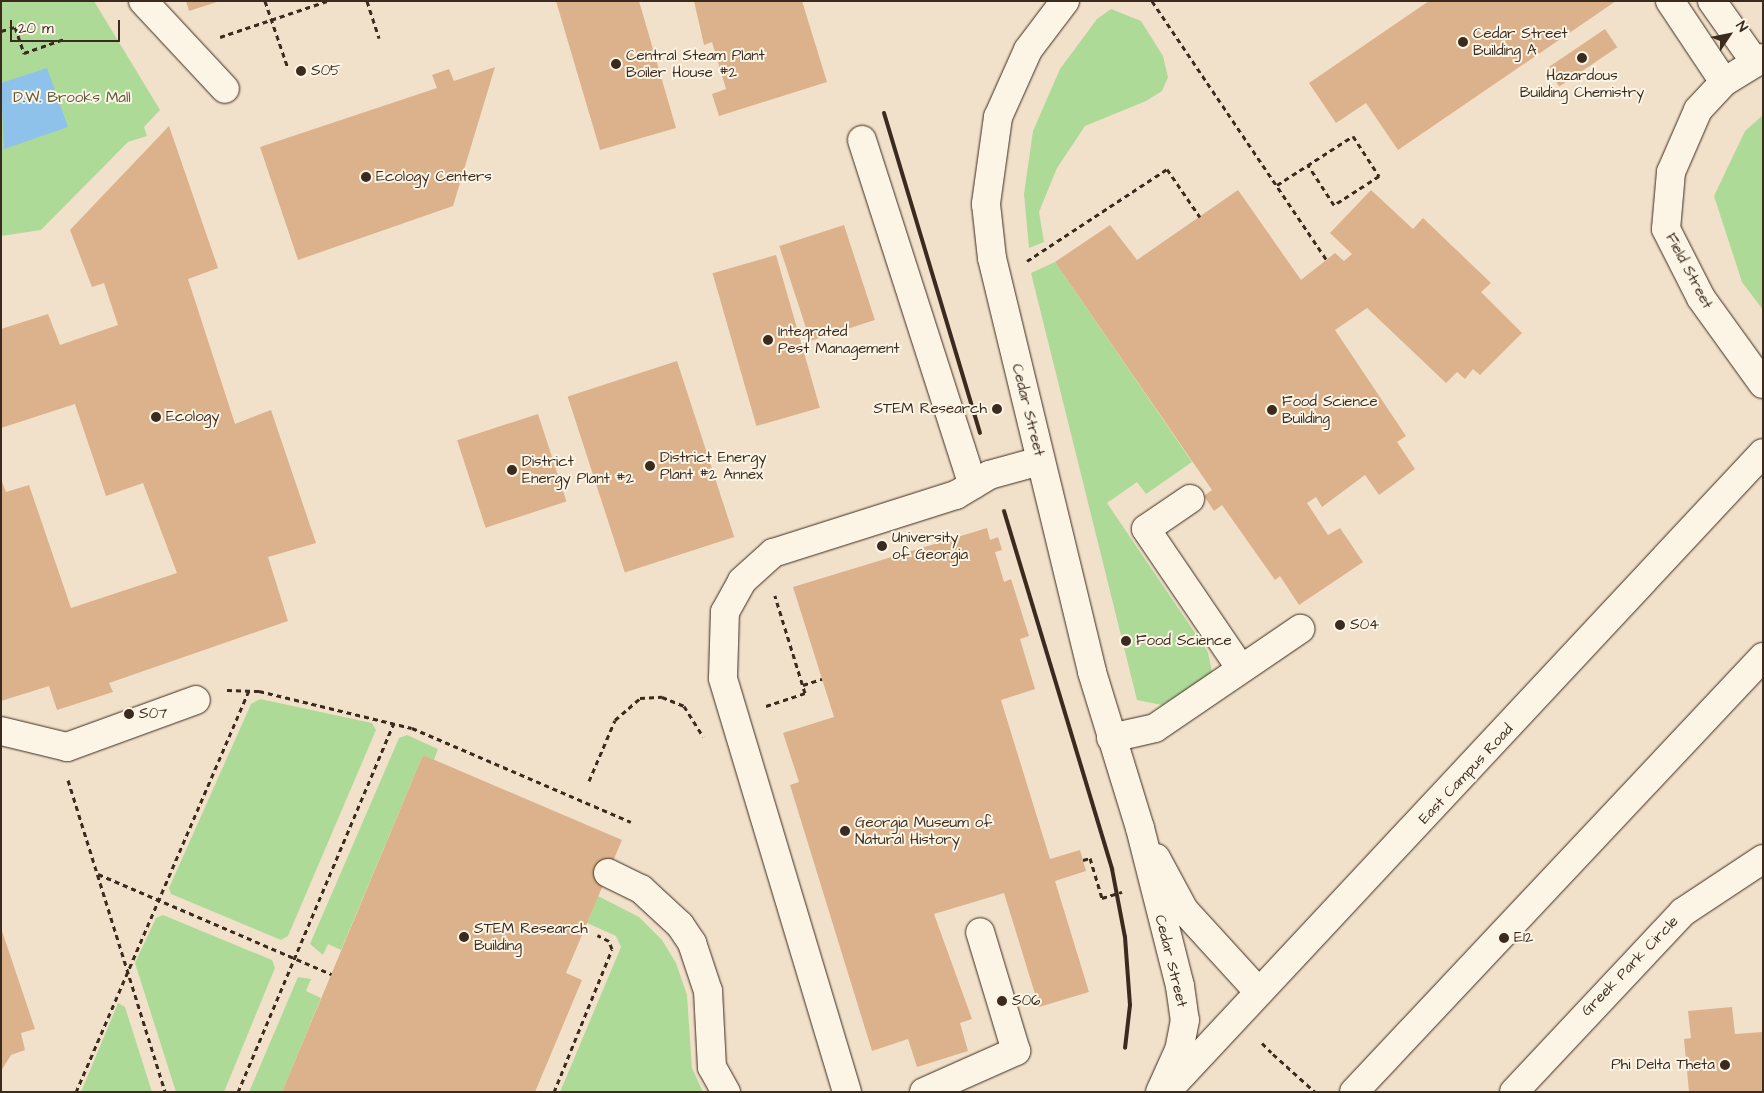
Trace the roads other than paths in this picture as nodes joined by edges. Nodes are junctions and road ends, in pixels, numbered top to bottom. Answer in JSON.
{"nodes":[{"id":1,"x":143,"y":1,"type":"edge"},
{"id":2,"x":1065,"y":1,"type":"edge"},
{"id":3,"x":1670,"y":1,"type":"edge"},
{"id":4,"x":1712,"y":1,"type":"edge"},
{"id":5,"x":1759,"y":60,"type":"edge"},
{"id":6,"x":1724,"y":82,"type":"junction"},
{"id":7,"x":225,"y":89,"type":"dead end"},
{"id":8,"x":862,"y":140,"type":"dead end"},
{"id":9,"x":1763,"y":384,"type":"edge"},
{"id":10,"x":1763,"y":453,"type":"edge"},
{"id":11,"x":1040,"y":462,"type":"junction"},
{"id":12,"x":974,"y":485,"type":"junction"},
{"id":13,"x":1190,"y":499,"type":"dead end"},
{"id":14,"x":1300,"y":629,"type":"dead end"},
{"id":15,"x":1763,"y":657,"type":"edge"},
{"id":16,"x":1241,"y":669,"type":"junction"},
{"id":17,"x":196,"y":700,"type":"road end"},
{"id":18,"x":1,"y":731,"type":"edge"},
{"id":19,"x":1112,"y":738,"type":"junction"},
{"id":20,"x":1140,"y":828,"type":"junction"},
{"id":21,"x":1763,"y":859,"type":"edge"},
{"id":22,"x":608,"y":873,"type":"dead end"},
{"id":23,"x":980,"y":932,"type":"dead end"},
{"id":24,"x":1259,"y":992,"type":"junction"},
{"id":25,"x":726,"y":1092,"type":"edge"},
{"id":26,"x":847,"y":1092,"type":"edge"},
{"id":27,"x":924,"y":1092,"type":"edge"},
{"id":28,"x":1160,"y":1092,"type":"edge"},
{"id":29,"x":1166,"y":1092,"type":"edge"},
{"id":30,"x":1354,"y":1092,"type":"edge"},
{"id":31,"x":1514,"y":1092,"type":"edge"}],
"edges":[{"from":1,"to":7,"type":"street"},
{"from":2,"to":11,"type":"street","name":"Cedar Street"},
{"from":3,"to":6,"type":"street"},
{"from":4,"to":5,"type":"street"},
{"from":5,"to":6,"type":"street","name":"Field Street"},
{"from":6,"to":9,"type":"street","name":"Field Street"},
{"from":8,"to":12,"type":"street"},
{"from":10,"to":24,"type":"street","name":"East Campus Road"},
{"from":11,"to":12,"type":"street"},
{"from":11,"to":19,"type":"street","name":"Cedar Street"},
{"from":12,"to":26,"type":"street"},
{"from":13,"to":16,"type":"street"},
{"from":14,"to":16,"type":"street"},
{"from":15,"to":30,"type":"street"},
{"from":16,"to":19,"type":"street"},
{"from":17,"to":18,"type":"street"},
{"from":19,"to":20,"type":"street","name":"Cedar Street"},
{"from":20,"to":24,"type":"street","name":"Cedar Street"},
{"from":20,"to":28,"type":"street","name":"Cedar Street"},
{"from":21,"to":31,"type":"street","name":"Greek Park Circle"},
{"from":22,"to":25,"type":"street"},
{"from":23,"to":27,"type":"street"},
{"from":24,"to":29,"type":"street","name":"East Campus Road"}]}
